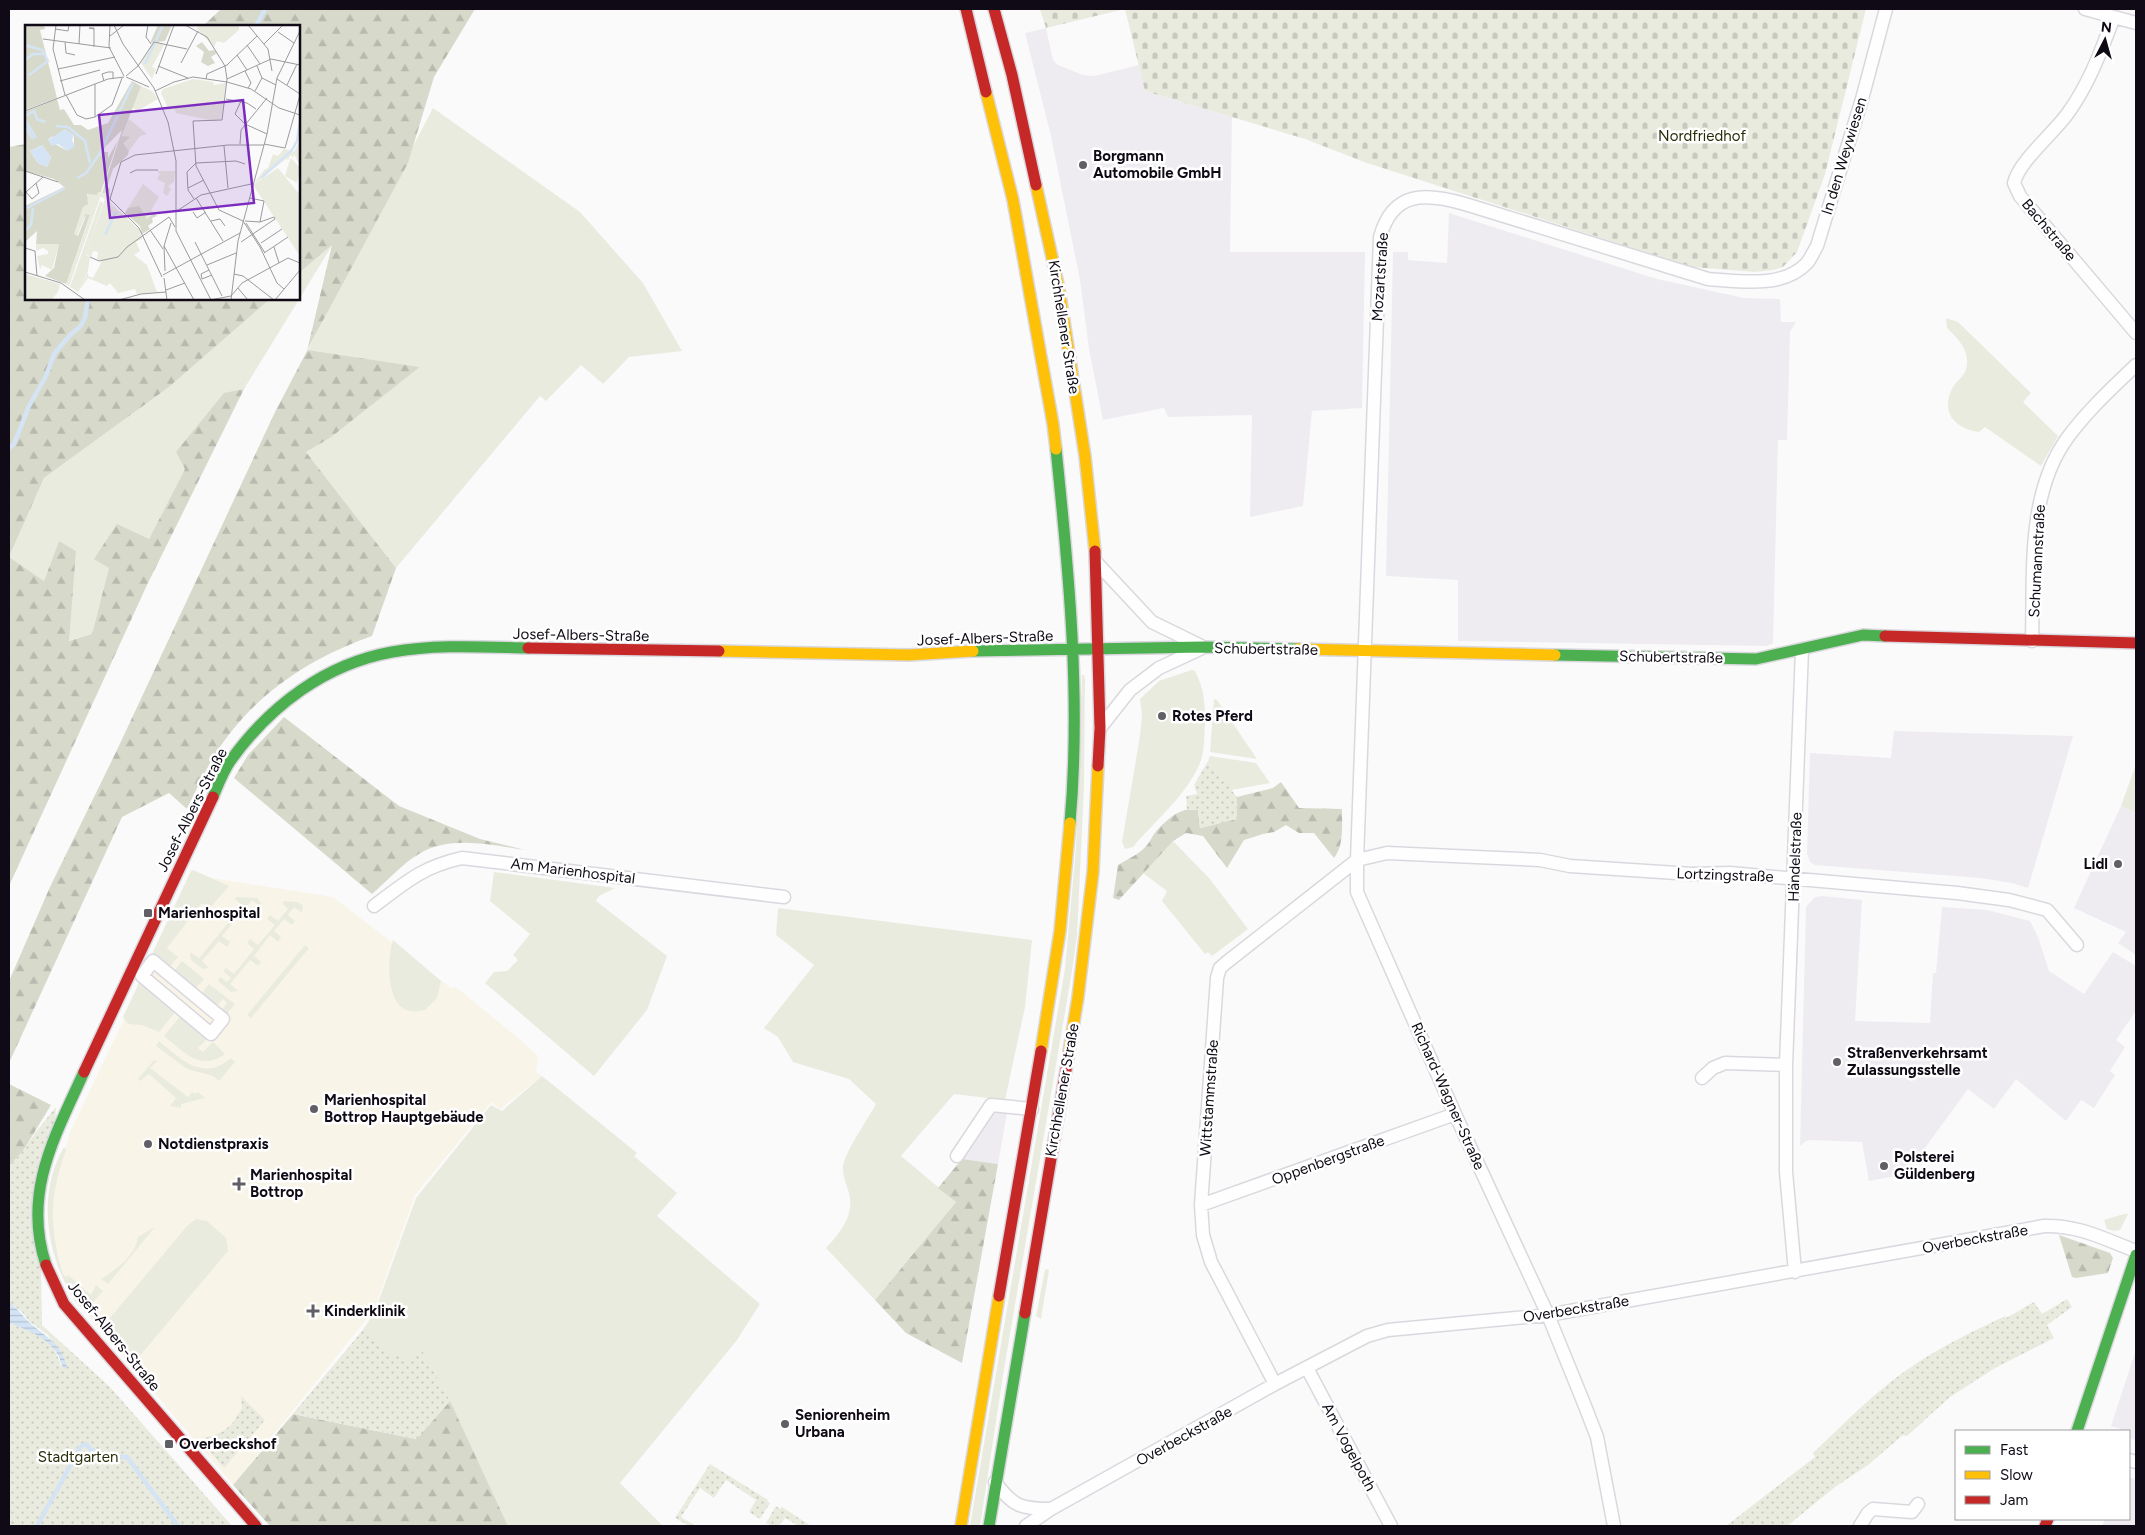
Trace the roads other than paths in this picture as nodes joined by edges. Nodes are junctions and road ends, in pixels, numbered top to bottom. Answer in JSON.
{"nodes":[{"id":1,"x":966,"y":9,"type":"edge"},
{"id":2,"x":994,"y":9,"type":"edge"},
{"id":3,"x":1886,"y":9,"type":"edge"},
{"id":4,"x":2085,"y":9,"type":"edge"},
{"id":5,"x":2114,"y":17,"type":"junction"},
{"id":6,"x":2136,"y":23,"type":"edge"},
{"id":7,"x":1771,"y":280,"type":"joint"},
{"id":8,"x":2136,"y":333,"type":"edge"},
{"id":9,"x":2136,"y":365,"type":"edge"},
{"id":10,"x":1096,"y":562,"type":"junction"},
{"id":11,"x":2032,"y":641,"type":"junction"},
{"id":12,"x":2136,"y":643,"type":"edge"},
{"id":13,"x":1203,"y":648,"type":"junction"},
{"id":14,"x":1802,"y":649,"type":"junction"},
{"id":15,"x":1073,"y":650,"type":"junction"},
{"id":16,"x":1099,"y":651,"type":"junction"},
{"id":17,"x":1365,"y":651,"type":"junction"},
{"id":18,"x":1100,"y":728,"type":"junction"},
{"id":19,"x":1357,"y":860,"type":"junction"},
{"id":20,"x":1794,"y":878,"type":"junction"},
{"id":21,"x":784,"y":897,"type":"dead end"},
{"id":22,"x":374,"y":906,"type":"dead end"},
{"id":23,"x":2076,"y":944,"type":"dead end"},
{"id":24,"x":153,"y":961,"type":"joint"},
{"id":25,"x":1786,"y":1064,"type":"junction"},
{"id":26,"x":1702,"y":1078,"type":"dead end"},
{"id":27,"x":1032,"y":1110,"type":"junction"},
{"id":28,"x":1455,"y":1114,"type":"junction"},
{"id":29,"x":957,"y":1156,"type":"dead end"},
{"id":30,"x":1201,"y":1205,"type":"junction"},
{"id":31,"x":2136,"y":1253,"type":"edge"},
{"id":32,"x":1795,"y":1272,"type":"junction"},
{"id":33,"x":1548,"y":1315,"type":"junction"},
{"id":34,"x":1307,"y":1368,"type":"junction"},
{"id":35,"x":1275,"y":1384,"type":"junction"},
{"id":36,"x":2077,"y":1430,"type":"edge"},
{"id":37,"x":995,"y":1482,"type":"junction"},
{"id":38,"x":1918,"y":1504,"type":"dead end"},
{"id":39,"x":1051,"y":1509,"type":"junction"},
{"id":40,"x":256,"y":1526,"type":"edge"},
{"id":41,"x":961,"y":1526,"type":"edge"},
{"id":42,"x":989,"y":1526,"type":"edge"},
{"id":43,"x":1026,"y":1526,"type":"edge"},
{"id":44,"x":1391,"y":1526,"type":"edge"},
{"id":45,"x":1614,"y":1526,"type":"edge"},
{"id":46,"x":1860,"y":1526,"type":"edge"}],
"edges":[{"from":1,"to":15,"type":"main road","name":"Kirchhellener Straße"},
{"from":2,"to":10,"type":"main road","name":"Kirchhellener Straße"},
{"from":3,"to":7,"type":"street","name":"In den Weywiesen"},
{"from":4,"to":5,"type":"street"},
{"from":5,"to":6,"type":"street"},
{"from":5,"to":8,"type":"street","name":"Bachstraße"},
{"from":7,"to":17,"type":"street","name":"Mozartstraße"},
{"from":9,"to":11,"type":"street","name":"Schumannstraße"},
{"from":10,"to":13,"type":"street","name":"Schubertstraße"},
{"from":10,"to":16,"type":"main road","name":"Kirchhellener Straße"},
{"from":11,"to":12,"type":"main road","name":"Schubertstraße"},
{"from":11,"to":14,"type":"main road","name":"Schubertstraße"},
{"from":13,"to":16,"type":"main road","name":"Schubertstraße"},
{"from":13,"to":17,"type":"main road","name":"Schubertstraße"},
{"from":13,"to":18,"type":"street","name":"Schubertstraße"},
{"from":14,"to":17,"type":"main road","name":"Schubertstraße"},
{"from":14,"to":20,"type":"street","name":"Händelstraße"},
{"from":15,"to":16,"type":"main road"},
{"from":15,"to":27,"type":"main road","name":"Kirchhellener Straße"},
{"from":15,"to":40,"type":"main road","name":"Josef-Albers-Straße"},
{"from":16,"to":18,"type":"main road","name":"Kirchhellener Straße"},
{"from":17,"to":19,"type":"street","name":"Richard-Wagner-Straße"},
{"from":18,"to":37,"type":"main road","name":"Kirchhellener Straße"},
{"from":19,"to":20,"type":"street","name":"Lortzingstraße"},
{"from":19,"to":28,"type":"street","name":"Richard-Wagner-Straße"},
{"from":19,"to":30,"type":"street","name":"Wittstammstraße"},
{"from":20,"to":23,"type":"street","name":"Lortzingstraße"},
{"from":20,"to":25,"type":"street","name":"Händelstraße"},
{"from":21,"to":22,"type":"street","name":"Am Marienhospital"},
{"from":24,"to":24,"type":"street"},
{"from":25,"to":26,"type":"street"},
{"from":25,"to":32,"type":"street","name":"Händelstraße"},
{"from":27,"to":29,"type":"street","name":"Kirchhellener Straße"},
{"from":27,"to":41,"type":"main road","name":"Kirchhellener Straße"},
{"from":28,"to":30,"type":"street","name":"Oppenbergstraße"},
{"from":28,"to":33,"type":"street","name":"Richard-Wagner-Straße"},
{"from":30,"to":35,"type":"street","name":"Wittstammstraße"},
{"from":31,"to":32,"type":"street","name":"Overbeckstraße"},
{"from":31,"to":36,"type":"main road"},
{"from":32,"to":33,"type":"street","name":"Overbeckstraße"},
{"from":33,"to":34,"type":"street","name":"Overbeckstraße"},
{"from":33,"to":45,"type":"street","name":"Richard-Wagner-Straße"},
{"from":34,"to":35,"type":"street","name":"Overbeckstraße"},
{"from":34,"to":44,"type":"street","name":"Am Vogelpoth"},
{"from":35,"to":39,"type":"street","name":"Overbeckstraße"},
{"from":37,"to":39,"type":"street","name":"Overbeckstraße"},
{"from":37,"to":42,"type":"main road","name":"Kirchhellener Straße"},
{"from":38,"to":46,"type":"street"},
{"from":39,"to":43,"type":"street","name":"Overbeckstraße"}]}
